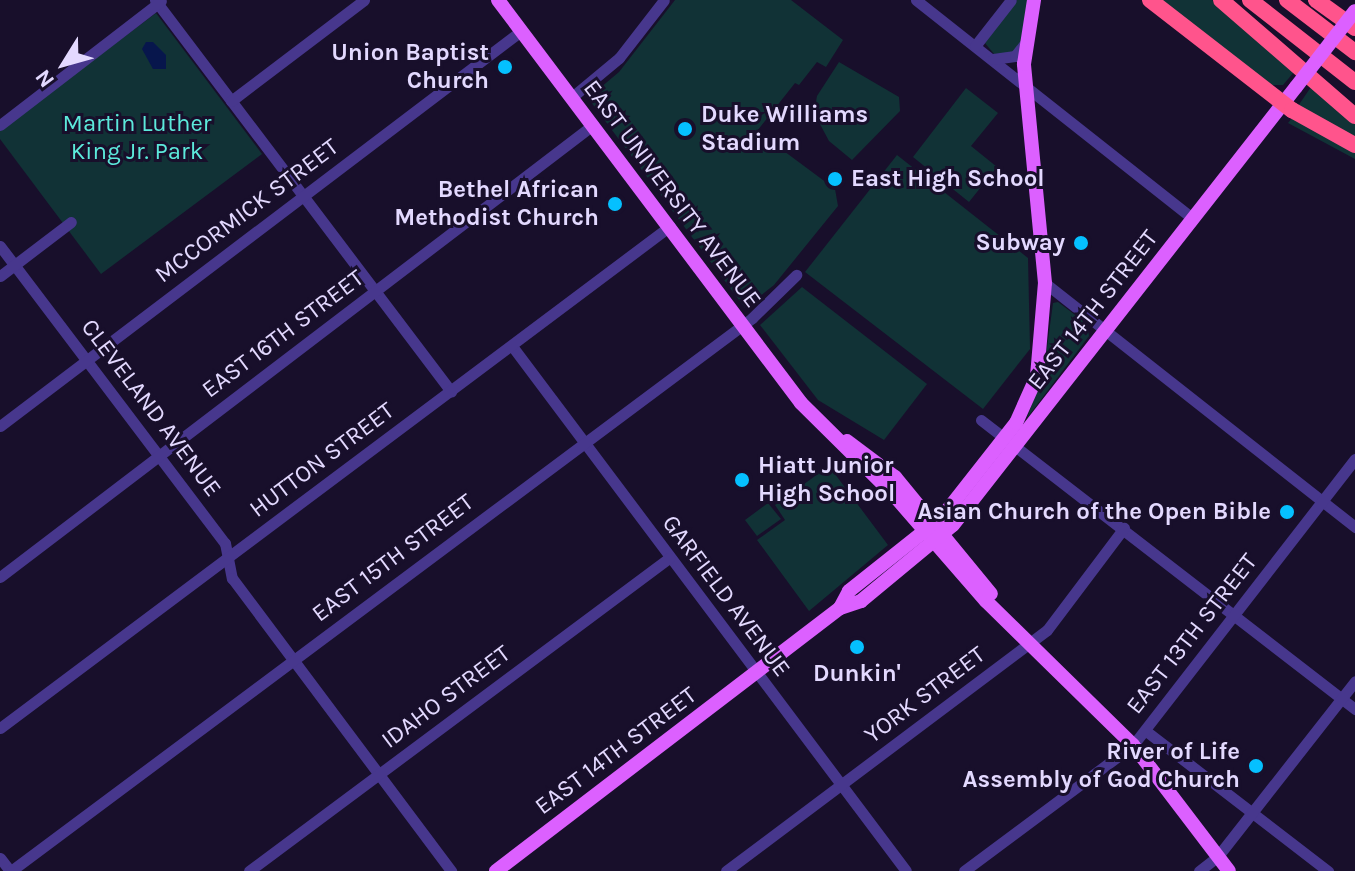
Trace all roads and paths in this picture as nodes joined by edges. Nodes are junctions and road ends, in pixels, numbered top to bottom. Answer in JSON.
{"nodes":[{"id":1,"x":364,"y":0,"type":"edge"},
{"id":2,"x":498,"y":0,"type":"edge"},
{"id":3,"x":664,"y":0,"type":"edge"},
{"id":4,"x":916,"y":0,"type":"edge"},
{"id":5,"x":1011,"y":0,"type":"edge"},
{"id":6,"x":1034,"y":0,"type":"edge"},
{"id":7,"x":1150,"y":0,"type":"edge"},
{"id":8,"x":1221,"y":0,"type":"edge"},
{"id":9,"x":1250,"y":0,"type":"edge"},
{"id":10,"x":1287,"y":0,"type":"edge"},
{"id":11,"x":1316,"y":0,"type":"edge"},
{"id":12,"x":159,"y":1,"type":"edge"},
{"id":13,"x":1355,"y":11,"type":"edge"},
{"id":14,"x":1355,"y":28,"type":"edge"},
{"id":15,"x":521,"y":31,"type":"junction"},
{"id":16,"x":1025,"y":43,"type":"junction"},
{"id":17,"x":975,"y":46,"type":"junction"},
{"id":18,"x":1355,"y":52,"type":"edge"},
{"id":19,"x":991,"y":58,"type":"junction"},
{"id":20,"x":1355,"y":82,"type":"edge"},
{"id":21,"x":1026,"y":85,"type":"junction"},
{"id":22,"x":572,"y":97,"type":"junction"},
{"id":23,"x":231,"y":101,"type":"junction"},
{"id":24,"x":1283,"y":104,"type":"junction"},
{"id":25,"x":1355,"y":116,"type":"edge"},
{"id":26,"x":0,"y":125,"type":"edge"},
{"id":27,"x":593,"y":125,"type":"junction"},
{"id":28,"x":1355,"y":145,"type":"edge"},
{"id":29,"x":303,"y":196,"type":"junction"},
{"id":30,"x":1192,"y":218,"type":"junction"},
{"id":31,"x":71,"y":222,"type":"dead end"},
{"id":32,"x":670,"y":226,"type":"junction"},
{"id":33,"x":0,"y":246,"type":"edge"},
{"id":34,"x":15,"y":265,"type":"junction"},
{"id":35,"x":796,"y":275,"type":"dead end"},
{"id":36,"x":0,"y":276,"type":"edge"},
{"id":37,"x":1045,"y":283,"type":"junction"},
{"id":38,"x":375,"y":292,"type":"junction"},
{"id":39,"x":742,"y":325,"type":"junction"},
{"id":40,"x":1105,"y":333,"type":"junction"},
{"id":41,"x":512,"y":346,"type":"junction"},
{"id":42,"x":87,"y":360,"type":"junction"},
{"id":43,"x":451,"y":392,"type":"junction"},
{"id":44,"x":981,"y":420,"type":"dead end"},
{"id":45,"x":0,"y":426,"type":"edge"},
{"id":46,"x":1010,"y":442,"type":"junction"},
{"id":47,"x":583,"y":443,"type":"junction"},
{"id":48,"x":160,"y":455,"type":"junction"},
{"id":49,"x":1355,"y":459,"type":"edge"},
{"id":50,"x":1322,"y":502,"type":"junction"},
{"id":51,"x":1355,"y":527,"type":"edge"},
{"id":52,"x":1124,"y":528,"type":"junction"},
{"id":53,"x":934,"y":532,"type":"junction"},
{"id":54,"x":669,"y":558,"type":"junction"},
{"id":55,"x":227,"y":559,"type":"junction"},
{"id":56,"x":0,"y":577,"type":"edge"},
{"id":57,"x":1236,"y":615,"type":"junction"},
{"id":58,"x":1030,"y":644,"type":"junction"},
{"id":59,"x":291,"y":661,"type":"junction"},
{"id":60,"x":756,"y":673,"type":"junction"},
{"id":61,"x":1355,"y":681,"type":"edge"},
{"id":62,"x":1342,"y":698,"type":"junction"},
{"id":63,"x":1355,"y":709,"type":"edge"},
{"id":64,"x":0,"y":728,"type":"edge"},
{"id":65,"x":1146,"y":731,"type":"junction"},
{"id":66,"x":1133,"y":745,"type":"junction"},
{"id":67,"x":377,"y":776,"type":"junction"},
{"id":68,"x":841,"y":786,"type":"junction"},
{"id":69,"x":1253,"y":812,"type":"junction"},
{"id":70,"x":1218,"y":856,"type":"junction"},
{"id":71,"x":0,"y":858,"type":"edge"},
{"id":72,"x":10,"y":871,"type":"edge"},
{"id":73,"x":249,"y":871,"type":"edge"},
{"id":74,"x":451,"y":871,"type":"edge"},
{"id":75,"x":496,"y":871,"type":"edge"},
{"id":76,"x":726,"y":871,"type":"edge"},
{"id":77,"x":906,"y":871,"type":"edge"},
{"id":78,"x":964,"y":871,"type":"edge"},
{"id":79,"x":1199,"y":871,"type":"edge"},
{"id":80,"x":1229,"y":871,"type":"edge"},
{"id":81,"x":1328,"y":871,"type":"edge"}],
"edges":[{"from":1,"to":23,"type":"street"},
{"from":2,"to":15,"type":"main road","name":"EAST UNIVERSITY AVENUE"},
{"from":3,"to":22,"type":"street"},
{"from":4,"to":17,"type":"street"},
{"from":5,"to":17,"type":"street"},
{"from":6,"to":16,"type":"main road"},
{"from":7,"to":24,"type":"highway"},
{"from":8,"to":25,"type":"highway"},
{"from":9,"to":20,"type":"highway"},
{"from":10,"to":18,"type":"highway"},
{"from":11,"to":14,"type":"highway"},
{"from":12,"to":23,"type":"street"},
{"from":12,"to":26,"type":"street"},
{"from":13,"to":24,"type":"main road","name":"EAST 14TH STREET","bridge":true},
{"from":15,"to":22,"type":"main road","name":"EAST UNIVERSITY AVENUE"},
{"from":15,"to":29,"type":"street","name":"MCCORMICK STREET"},
{"from":16,"to":19,"type":"street"},
{"from":16,"to":21,"type":"main road"},
{"from":17,"to":19,"type":"street"},
{"from":19,"to":21,"type":"street"},
{"from":21,"to":30,"type":"street"},
{"from":21,"to":37,"type":"main road"},
{"from":22,"to":27,"type":"main road","name":"EAST UNIVERSITY AVENUE"},
{"from":23,"to":29,"type":"street"},
{"from":24,"to":28,"type":"highway"},
{"from":24,"to":30,"type":"main road","name":"EAST 14TH STREET"},
{"from":27,"to":32,"type":"main road","name":"EAST UNIVERSITY AVENUE"},
{"from":27,"to":38,"type":"street","name":"EAST 16TH STREET"},
{"from":29,"to":38,"type":"street"},
{"from":29,"to":42,"type":"street","name":"MCCORMICK STREET"},
{"from":30,"to":40,"type":"main road","name":"EAST 14TH STREET"},
{"from":31,"to":34,"type":"street"},
{"from":32,"to":39,"type":"main road","name":"EAST UNIVERSITY AVENUE"},
{"from":32,"to":41,"type":"street","name":"HUTTON STREET"},
{"from":33,"to":34,"type":"street","name":"CLEVELAND AVENUE"},
{"from":34,"to":36,"type":"street"},
{"from":34,"to":42,"type":"street","name":"CLEVELAND AVENUE"},
{"from":35,"to":39,"type":"street","name":"EAST 15TH STREET"},
{"from":37,"to":40,"type":"street"},
{"from":37,"to":46,"type":"main road"},
{"from":38,"to":43,"type":"street"},
{"from":38,"to":48,"type":"street","name":"EAST 16TH STREET"},
{"from":39,"to":47,"type":"street","name":"EAST 15TH STREET"},
{"from":39,"to":53,"type":"main road","name":"EAST UNIVERSITY AVENUE"},
{"from":40,"to":46,"type":"main road","name":"EAST 14TH STREET"},
{"from":40,"to":50,"type":"street"},
{"from":41,"to":43,"type":"street","name":"HUTTON STREET"},
{"from":41,"to":47,"type":"street","name":"GARFIELD AVENUE"},
{"from":42,"to":45,"type":"street","name":"MCCORMICK STREET"},
{"from":42,"to":48,"type":"street","name":"CLEVELAND AVENUE"},
{"from":43,"to":55,"type":"street","name":"HUTTON STREET"},
{"from":44,"to":46,"type":"street"},
{"from":46,"to":52,"type":"street"},
{"from":46,"to":53,"type":"main road","name":"EAST 14TH STREET"},
{"from":47,"to":54,"type":"street","name":"GARFIELD AVENUE"},
{"from":47,"to":59,"type":"street","name":"EAST 15TH STREET"},
{"from":48,"to":55,"type":"street","name":"CLEVELAND AVENUE"},
{"from":48,"to":56,"type":"street","name":"EAST 16TH STREET"},
{"from":49,"to":50,"type":"street","name":"EAST 13TH STREET"},
{"from":50,"to":51,"type":"street"},
{"from":50,"to":57,"type":"street","name":"EAST 13TH STREET"},
{"from":52,"to":57,"type":"street"},
{"from":52,"to":58,"type":"street","name":"YORK STREET"},
{"from":53,"to":58,"type":"main road","name":"EAST UNIVERSITY AVENUE"},
{"from":53,"to":60,"type":"main road","name":"EAST 14TH STREET"},
{"from":54,"to":60,"type":"street","name":"GARFIELD AVENUE"},
{"from":54,"to":67,"type":"street","name":"IDAHO STREET"},
{"from":55,"to":59,"type":"street","name":"CLEVELAND AVENUE"},
{"from":55,"to":64,"type":"street","name":"HUTTON STREET"},
{"from":57,"to":62,"type":"street"},
{"from":57,"to":65,"type":"street","name":"EAST 13TH STREET"},
{"from":58,"to":66,"type":"main road","name":"EAST UNIVERSITY AVENUE"},
{"from":58,"to":68,"type":"street","name":"YORK STREET"},
{"from":59,"to":67,"type":"street","name":"CLEVELAND AVENUE"},
{"from":59,"to":72,"type":"street","name":"EAST 15TH STREET"},
{"from":60,"to":68,"type":"street","name":"GARFIELD AVENUE"},
{"from":60,"to":75,"type":"main road","name":"EAST 14TH STREET"},
{"from":61,"to":62,"type":"street"},
{"from":62,"to":63,"type":"street"},
{"from":62,"to":69,"type":"street"},
{"from":65,"to":66,"type":"street","name":"EAST 13TH STREET"},
{"from":65,"to":69,"type":"street"},
{"from":66,"to":70,"type":"main road","name":"EAST UNIVERSITY AVENUE"},
{"from":66,"to":78,"type":"street","name":"EAST 13TH STREET"},
{"from":67,"to":73,"type":"street","name":"IDAHO STREET"},
{"from":67,"to":74,"type":"street","name":"CLEVELAND AVENUE"},
{"from":68,"to":76,"type":"street","name":"YORK STREET"},
{"from":68,"to":77,"type":"street","name":"GARFIELD AVENUE"},
{"from":69,"to":70,"type":"street"},
{"from":69,"to":81,"type":"street"},
{"from":70,"to":79,"type":"street"},
{"from":70,"to":80,"type":"main road","name":"EAST UNIVERSITY AVENUE"},
{"from":71,"to":72,"type":"street"}]}
